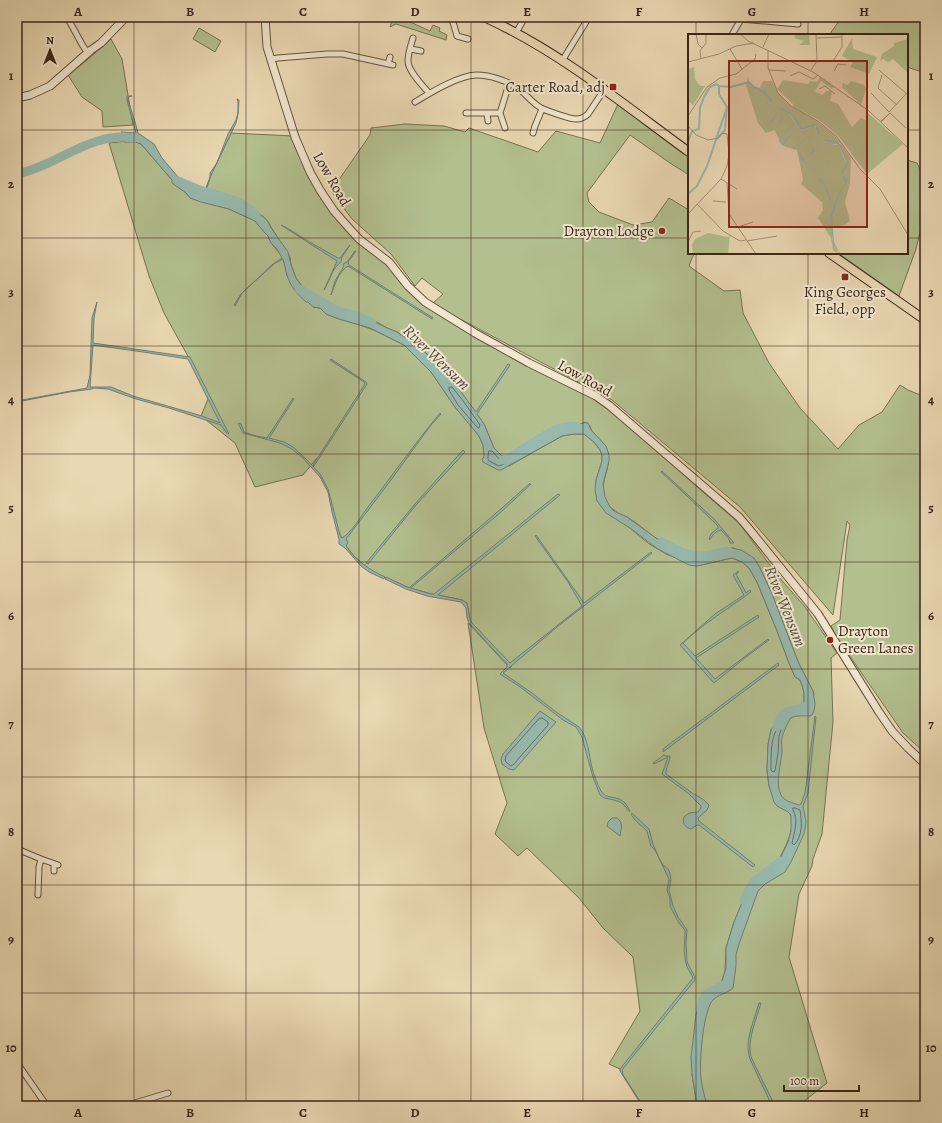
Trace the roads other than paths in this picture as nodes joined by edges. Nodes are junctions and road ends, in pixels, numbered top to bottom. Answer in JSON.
{"nodes":[{"id":1,"x":67,"y":17,"type":"edge"},
{"id":2,"x":126,"y":17,"type":"edge"},
{"id":3,"x":265,"y":17,"type":"edge"},
{"id":4,"x":449,"y":17,"type":"edge"},
{"id":5,"x":484,"y":17,"type":"edge"},
{"id":6,"x":525,"y":17,"type":"edge"},
{"id":7,"x":589,"y":17,"type":"edge"},
{"id":8,"x":740,"y":18,"type":"edge"},
{"id":9,"x":798,"y":24,"type":"dead end"},
{"id":10,"x":516,"y":33,"type":"junction"},
{"id":11,"x":732,"y":34,"type":"edge"},
{"id":12,"x":413,"y":38,"type":"dead end"},
{"id":13,"x":468,"y":39,"type":"dead end"},
{"id":14,"x":411,"y":48,"type":"junction"},
{"id":15,"x":421,"y":50,"type":"dead end"},
{"id":16,"x":88,"y":53,"type":"junction"},
{"id":17,"x":390,"y":57,"type":"dead end"},
{"id":18,"x":271,"y":59,"type":"junction"},
{"id":19,"x":562,"y":61,"type":"junction"},
{"id":20,"x":509,"y":84,"type":"junction"},
{"id":21,"x":604,"y":90,"type":"junction"},
{"id":22,"x":430,"y":93,"type":"junction"},
{"id":23,"x":17,"y":98,"type":"edge"},
{"id":24,"x":415,"y":102,"type":"dead end"},
{"id":25,"x":542,"y":109,"type":"junction"},
{"id":26,"x":466,"y":113,"type":"dead end"},
{"id":27,"x":500,"y":113,"type":"junction"},
{"id":28,"x":487,"y":114,"type":"junction"},
{"id":29,"x":488,"y":121,"type":"dead end"},
{"id":30,"x":505,"y":128,"type":"dead end"},
{"id":31,"x":533,"y":133,"type":"dead end"},
{"id":32,"x":688,"y":151,"type":"edge"},
{"id":33,"x":830,"y":254,"type":"edge"},
{"id":34,"x":925,"y":320,"type":"edge"},
{"id":35,"x":925,"y":764,"type":"edge"},
{"id":36,"x":17,"y":849,"type":"edge"},
{"id":37,"x":41,"y":859,"type":"junction"},
{"id":38,"x":54,"y":871,"type":"dead end"},
{"id":39,"x":38,"y":895,"type":"dead end"},
{"id":40,"x":17,"y":1063,"type":"edge"},
{"id":41,"x":168,"y":1093,"type":"dead end"},
{"id":42,"x":47,"y":1106,"type":"edge"},
{"id":43,"x":125,"y":1106,"type":"edge"}],
"edges":[{"from":1,"to":16,"type":"street"},
{"from":2,"to":16,"type":"street"},
{"from":3,"to":18,"type":"street","name":"Low Road"},
{"from":4,"to":13,"type":"street"},
{"from":5,"to":10,"type":"main road"},
{"from":6,"to":10,"type":"street"},
{"from":7,"to":19,"type":"street"},
{"from":8,"to":9,"type":"street"},
{"from":8,"to":11,"type":"street"},
{"from":10,"to":19,"type":"main road"},
{"from":12,"to":14,"type":"street"},
{"from":14,"to":15,"type":"street"},
{"from":14,"to":22,"type":"street"},
{"from":16,"to":23,"type":"street"},
{"from":17,"to":18,"type":"street"},
{"from":18,"to":35,"type":"street","name":"Low Road"},
{"from":19,"to":21,"type":"main road"},
{"from":20,"to":22,"type":"street"},
{"from":20,"to":25,"type":"street"},
{"from":20,"to":27,"type":"street"},
{"from":21,"to":25,"type":"street"},
{"from":21,"to":32,"type":"main road"},
{"from":22,"to":24,"type":"street"},
{"from":25,"to":31,"type":"street"},
{"from":26,"to":28,"type":"street"},
{"from":27,"to":28,"type":"street"},
{"from":27,"to":30,"type":"street"},
{"from":28,"to":29,"type":"street"},
{"from":33,"to":34,"type":"main road"},
{"from":36,"to":37,"type":"street"},
{"from":37,"to":38,"type":"street"},
{"from":37,"to":39,"type":"street"},
{"from":40,"to":42,"type":"street"},
{"from":41,"to":43,"type":"street"}]}
